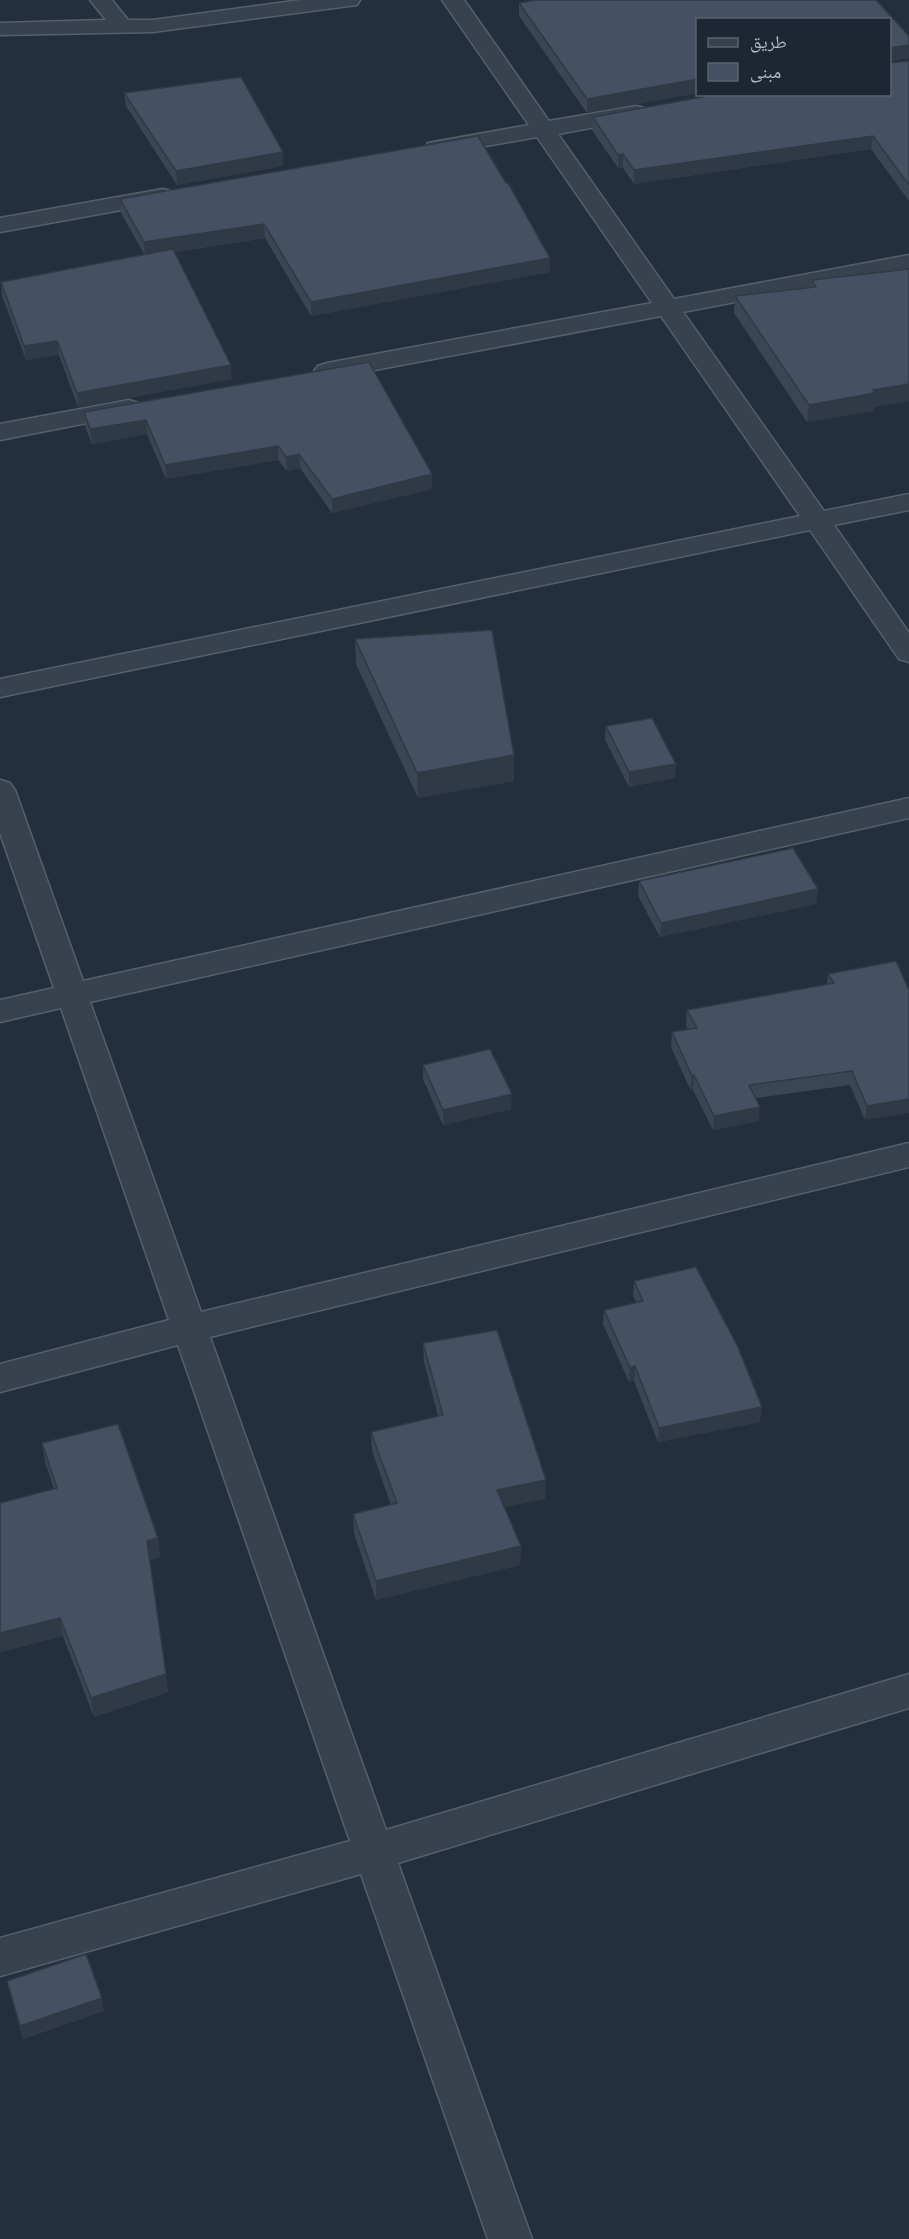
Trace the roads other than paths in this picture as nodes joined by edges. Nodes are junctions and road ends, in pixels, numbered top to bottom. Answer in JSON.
{"nodes":[{"id":1,"x":101,"y":0,"type":"edge"},
{"id":2,"x":350,"y":0,"type":"edge"},
{"id":3,"x":453,"y":0,"type":"edge"},
{"id":4,"x":122,"y":27,"type":"junction"},
{"id":5,"x":0,"y":29,"type":"edge"},
{"id":6,"x":654,"y":110,"type":"edge"},
{"id":7,"x":542,"y":129,"type":"junction"},
{"id":8,"x":412,"y":152,"type":"edge"},
{"id":9,"x":189,"y":192,"type":"edge"},
{"id":10,"x":0,"y":225,"type":"edge"},
{"id":11,"x":909,"y":262,"type":"edge"},
{"id":12,"x":667,"y":307,"type":"junction"},
{"id":13,"x":304,"y":375,"type":"edge"},
{"id":14,"x":152,"y":403,"type":"edge"},
{"id":15,"x":0,"y":432,"type":"edge"},
{"id":16,"x":909,"y":502,"type":"edge"},
{"id":17,"x":816,"y":520,"type":"junction"},
{"id":18,"x":909,"y":652,"type":"edge"},
{"id":19,"x":0,"y":688,"type":"edge"},
{"id":20,"x":0,"y":790,"type":"edge"},
{"id":21,"x":909,"y":808,"type":"edge"},
{"id":22,"x":74,"y":995,"type":"junction"},
{"id":23,"x":0,"y":1011,"type":"edge"},
{"id":24,"x":909,"y":1155,"type":"edge"},
{"id":25,"x":190,"y":1328,"type":"junction"},
{"id":26,"x":0,"y":1378,"type":"edge"},
{"id":27,"x":909,"y":1691,"type":"edge"},
{"id":28,"x":374,"y":1852,"type":"junction"},
{"id":29,"x":0,"y":1957,"type":"edge"},
{"id":30,"x":510,"y":2239,"type":"edge"}],
"edges":[{"from":1,"to":4,"type":"street"},
{"from":2,"to":4,"type":"street"},
{"from":3,"to":7,"type":"street"},
{"from":4,"to":5,"type":"street"},
{"from":6,"to":7,"type":"street"},
{"from":7,"to":8,"type":"street"},
{"from":7,"to":12,"type":"street"},
{"from":9,"to":10,"type":"street"},
{"from":11,"to":12,"type":"street"},
{"from":12,"to":13,"type":"street"},
{"from":12,"to":17,"type":"street"},
{"from":14,"to":15,"type":"street"},
{"from":16,"to":17,"type":"street"},
{"from":17,"to":18,"type":"street"},
{"from":17,"to":19,"type":"street"},
{"from":20,"to":22,"type":"street"},
{"from":21,"to":22,"type":"street"},
{"from":22,"to":23,"type":"street"},
{"from":22,"to":25,"type":"street"},
{"from":24,"to":25,"type":"street"},
{"from":25,"to":26,"type":"street"},
{"from":25,"to":28,"type":"street"},
{"from":27,"to":28,"type":"street"},
{"from":28,"to":29,"type":"street"},
{"from":28,"to":30,"type":"street"}]}
